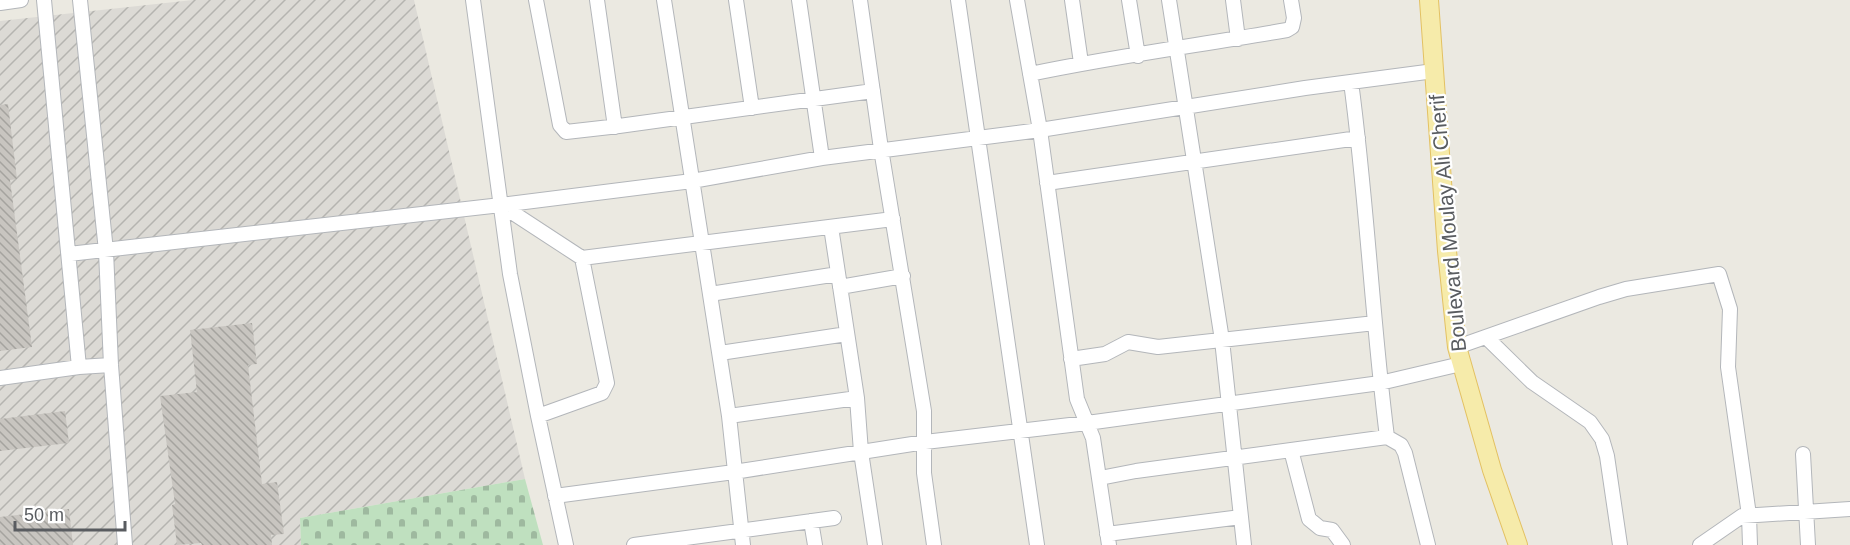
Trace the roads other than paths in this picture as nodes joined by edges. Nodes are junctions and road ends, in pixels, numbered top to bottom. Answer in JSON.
{"nodes":[{"id":1,"x":21,"y":0,"type":"edge"},
{"id":2,"x":44,"y":0,"type":"edge"},
{"id":3,"x":80,"y":0,"type":"edge"},
{"id":4,"x":536,"y":0,"type":"edge"},
{"id":5,"x":597,"y":0,"type":"edge"},
{"id":6,"x":664,"y":0,"type":"edge"},
{"id":7,"x":736,"y":0,"type":"edge"},
{"id":8,"x":799,"y":0,"type":"edge"},
{"id":9,"x":860,"y":0,"type":"edge"},
{"id":10,"x":958,"y":0,"type":"edge"},
{"id":11,"x":1017,"y":0,"type":"edge"},
{"id":12,"x":1072,"y":0,"type":"edge"},
{"id":13,"x":1129,"y":0,"type":"edge"},
{"id":14,"x":1169,"y":0,"type":"edge"},
{"id":15,"x":1233,"y":0,"type":"edge"},
{"id":16,"x":1291,"y":0,"type":"edge"},
{"id":17,"x":1429,"y":0,"type":"edge"},
{"id":18,"x":478,"y":1,"type":"edge"},
{"id":19,"x":0,"y":3,"type":"edge"},
{"id":20,"x":1238,"y":39,"type":"junction"},
{"id":21,"x":1176,"y":50,"type":"junction"},
{"id":22,"x":1138,"y":56,"type":"junction"},
{"id":23,"x":1082,"y":63,"type":"junction"},
{"id":24,"x":1434,"y":71,"type":"junction"},
{"id":25,"x":1030,"y":74,"type":"junction"},
{"id":26,"x":1351,"y":82,"type":"junction"},
{"id":27,"x":873,"y":91,"type":"junction"},
{"id":28,"x":814,"y":99,"type":"junction"},
{"id":29,"x":1186,"y":107,"type":"junction"},
{"id":30,"x":752,"y":108,"type":"junction"},
{"id":31,"x":684,"y":117,"type":"junction"},
{"id":32,"x":615,"y":127,"type":"junction"},
{"id":33,"x":1040,"y":130,"type":"junction"},
{"id":34,"x":977,"y":138,"type":"junction"},
{"id":35,"x":1358,"y":138,"type":"junction"},
{"id":36,"x":881,"y":149,"type":"junction"},
{"id":37,"x":822,"y":158,"type":"junction"},
{"id":38,"x":1195,"y":163,"type":"junction"},
{"id":39,"x":692,"y":180,"type":"junction"},
{"id":40,"x":1047,"y":183,"type":"junction"},
{"id":41,"x":501,"y":205,"type":"junction"},
{"id":42,"x":893,"y":219,"type":"junction"},
{"id":43,"x":831,"y":226,"type":"junction"},
{"id":44,"x":702,"y":243,"type":"junction"},
{"id":45,"x":106,"y":251,"type":"junction"},
{"id":46,"x":69,"y":254,"type":"junction"},
{"id":47,"x":582,"y":258,"type":"junction"},
{"id":48,"x":903,"y":276,"type":"junction"},
{"id":49,"x":839,"y":280,"type":"junction"},
{"id":50,"x":710,"y":294,"type":"junction"},
{"id":51,"x":1375,"y":323,"type":"junction"},
{"id":52,"x":848,"y":334,"type":"junction"},
{"id":53,"x":1486,"y":338,"type":"junction"},
{"id":54,"x":1222,"y":340,"type":"junction"},
{"id":55,"x":720,"y":353,"type":"junction"},
{"id":56,"x":1459,"y":355,"type":"junction"},
{"id":57,"x":1071,"y":359,"type":"junction"},
{"id":58,"x":111,"y":365,"type":"junction"},
{"id":59,"x":79,"y":367,"type":"junction"},
{"id":60,"x":0,"y":378,"type":"edge"},
{"id":61,"x":1380,"y":383,"type":"junction"},
{"id":62,"x":857,"y":398,"type":"junction"},
{"id":63,"x":1230,"y":403,"type":"junction"},
{"id":64,"x":538,"y":416,"type":"junction"},
{"id":65,"x":729,"y":416,"type":"junction"},
{"id":66,"x":1087,"y":423,"type":"junction"},
{"id":67,"x":1020,"y":430,"type":"junction"},
{"id":68,"x":1387,"y":437,"type":"junction"},
{"id":69,"x":925,"y":442,"type":"junction"},
{"id":70,"x":1291,"y":450,"type":"junction"},
{"id":71,"x":861,"y":452,"type":"junction"},
{"id":72,"x":1803,"y":454,"type":"dead end"},
{"id":73,"x":1235,"y":458,"type":"junction"},
{"id":74,"x":734,"y":472,"type":"junction"},
{"id":75,"x":1100,"y":478,"type":"junction"},
{"id":76,"x":555,"y":496,"type":"junction"},
{"id":77,"x":1850,"y":508,"type":"edge"},
{"id":78,"x":1805,"y":511,"type":"junction"},
{"id":79,"x":1749,"y":515,"type":"junction"},
{"id":80,"x":1241,"y":517,"type":"junction"},
{"id":81,"x":834,"y":518,"type":"dead end"},
{"id":82,"x":812,"y":521,"type":"junction"},
{"id":83,"x":742,"y":538,"type":"edge"},
{"id":84,"x":1108,"y":540,"type":"edge"},
{"id":85,"x":669,"y":543,"type":"edge"},
{"id":86,"x":1340,"y":543,"type":"edge"},
{"id":87,"x":124,"y":545,"type":"edge"},
{"id":88,"x":566,"y":545,"type":"edge"},
{"id":89,"x":634,"y":545,"type":"edge"},
{"id":90,"x":815,"y":545,"type":"edge"},
{"id":91,"x":875,"y":545,"type":"edge"},
{"id":92,"x":934,"y":545,"type":"edge"},
{"id":93,"x":1037,"y":545,"type":"edge"},
{"id":94,"x":1244,"y":545,"type":"edge"},
{"id":95,"x":1428,"y":545,"type":"edge"},
{"id":96,"x":1518,"y":545,"type":"edge"},
{"id":97,"x":1620,"y":545,"type":"edge"},
{"id":98,"x":1700,"y":545,"type":"edge"},
{"id":99,"x":1750,"y":545,"type":"edge"},
{"id":100,"x":1808,"y":545,"type":"edge"}],
"edges":[{"from":1,"to":19,"type":"street"},
{"from":2,"to":46,"type":"street"},
{"from":3,"to":45,"type":"street"},
{"from":4,"to":32,"type":"street"},
{"from":5,"to":32,"type":"street"},
{"from":6,"to":31,"type":"street"},
{"from":7,"to":30,"type":"street"},
{"from":8,"to":28,"type":"street"},
{"from":9,"to":27,"type":"street"},
{"from":10,"to":34,"type":"street"},
{"from":11,"to":25,"type":"street"},
{"from":12,"to":23,"type":"street"},
{"from":13,"to":22,"type":"street"},
{"from":14,"to":21,"type":"street"},
{"from":15,"to":20,"type":"street"},
{"from":16,"to":20,"type":"street"},
{"from":17,"to":24,"type":"main road","name":"Boulevard Moulay Ali Cherif"},
{"from":18,"to":41,"type":"street"},
{"from":20,"to":21,"type":"street"},
{"from":21,"to":22,"type":"street"},
{"from":21,"to":29,"type":"street"},
{"from":22,"to":23,"type":"street"},
{"from":23,"to":25,"type":"street"},
{"from":24,"to":26,"type":"street"},
{"from":24,"to":56,"type":"main road","name":"Boulevard Moulay Ali Cherif"},
{"from":25,"to":33,"type":"street"},
{"from":26,"to":29,"type":"street"},
{"from":26,"to":35,"type":"street"},
{"from":27,"to":28,"type":"street"},
{"from":27,"to":36,"type":"street"},
{"from":28,"to":30,"type":"street"},
{"from":28,"to":37,"type":"street"},
{"from":29,"to":33,"type":"street"},
{"from":29,"to":38,"type":"street"},
{"from":30,"to":31,"type":"street"},
{"from":31,"to":32,"type":"street"},
{"from":31,"to":39,"type":"street"},
{"from":33,"to":34,"type":"street"},
{"from":33,"to":40,"type":"street"},
{"from":34,"to":36,"type":"street"},
{"from":34,"to":67,"type":"street"},
{"from":35,"to":38,"type":"street"},
{"from":35,"to":51,"type":"street"},
{"from":36,"to":37,"type":"street"},
{"from":36,"to":42,"type":"street"},
{"from":37,"to":39,"type":"street"},
{"from":38,"to":40,"type":"street"},
{"from":38,"to":54,"type":"street"},
{"from":39,"to":41,"type":"street"},
{"from":39,"to":44,"type":"street"},
{"from":40,"to":57,"type":"street"},
{"from":41,"to":45,"type":"street"},
{"from":41,"to":47,"type":"street"},
{"from":41,"to":64,"type":"street"},
{"from":42,"to":43,"type":"street"},
{"from":42,"to":48,"type":"street"},
{"from":43,"to":44,"type":"street"},
{"from":43,"to":49,"type":"street"},
{"from":44,"to":47,"type":"street"},
{"from":44,"to":50,"type":"street"},
{"from":45,"to":46,"type":"street"},
{"from":45,"to":58,"type":"street"},
{"from":46,"to":59,"type":"street"},
{"from":47,"to":64,"type":"street"},
{"from":48,"to":49,"type":"street"},
{"from":48,"to":69,"type":"street"},
{"from":49,"to":50,"type":"street"},
{"from":49,"to":52,"type":"street"},
{"from":50,"to":55,"type":"street"},
{"from":51,"to":54,"type":"street"},
{"from":51,"to":61,"type":"street"},
{"from":52,"to":55,"type":"street"},
{"from":52,"to":62,"type":"street"},
{"from":53,"to":56,"type":"street"},
{"from":53,"to":79,"type":"street"},
{"from":53,"to":97,"type":"street"},
{"from":54,"to":57,"type":"street"},
{"from":54,"to":63,"type":"street"},
{"from":55,"to":65,"type":"street"},
{"from":56,"to":61,"type":"street"},
{"from":56,"to":96,"type":"main road","name":"Boulevard Moulay Ali Cherif"},
{"from":57,"to":66,"type":"street"},
{"from":58,"to":59,"type":"street"},
{"from":58,"to":87,"type":"street"},
{"from":59,"to":60,"type":"street"},
{"from":61,"to":63,"type":"street"},
{"from":61,"to":68,"type":"street"},
{"from":62,"to":65,"type":"street"},
{"from":62,"to":71,"type":"street"},
{"from":63,"to":66,"type":"street"},
{"from":63,"to":73,"type":"street"},
{"from":64,"to":76,"type":"street"},
{"from":65,"to":74,"type":"street"},
{"from":66,"to":67,"type":"street"},
{"from":66,"to":75,"type":"street"},
{"from":67,"to":69,"type":"street"},
{"from":67,"to":93,"type":"street"},
{"from":68,"to":70,"type":"street"},
{"from":68,"to":95,"type":"street"},
{"from":69,"to":71,"type":"street"},
{"from":69,"to":92,"type":"street"},
{"from":70,"to":73,"type":"street"},
{"from":70,"to":86,"type":"street"},
{"from":71,"to":74,"type":"street"},
{"from":71,"to":91,"type":"street"},
{"from":72,"to":78,"type":"street"},
{"from":73,"to":75,"type":"street"},
{"from":73,"to":80,"type":"street"},
{"from":74,"to":76,"type":"street"},
{"from":74,"to":83,"type":"street"},
{"from":75,"to":84,"type":"street"},
{"from":76,"to":88,"type":"street"},
{"from":77,"to":78,"type":"street"},
{"from":78,"to":79,"type":"street"},
{"from":78,"to":100,"type":"street"},
{"from":79,"to":98,"type":"street"},
{"from":79,"to":99,"type":"street"},
{"from":80,"to":84,"type":"street"},
{"from":80,"to":94,"type":"street"},
{"from":81,"to":82,"type":"street"},
{"from":82,"to":83,"type":"street"},
{"from":82,"to":90,"type":"street"},
{"from":83,"to":85,"type":"street"},
{"from":85,"to":89,"type":"street"}]}
